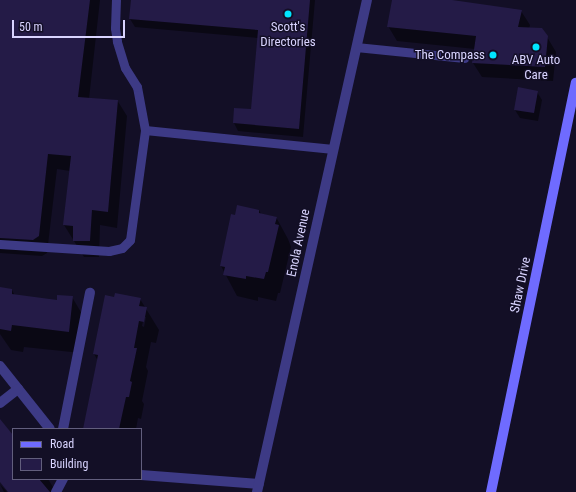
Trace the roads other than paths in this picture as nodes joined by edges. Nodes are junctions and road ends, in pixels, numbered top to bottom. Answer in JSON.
{"nodes":[{"id":1,"x":116,"y":0,"type":"edge"},
{"id":2,"x":367,"y":0,"type":"edge"},
{"id":3,"x":356,"y":47,"type":"junction"},
{"id":4,"x":464,"y":58,"type":"dead end"},
{"id":5,"x":576,"y":83,"type":"edge"},
{"id":6,"x":145,"y":130,"type":"junction"},
{"id":7,"x":333,"y":149,"type":"junction"},
{"id":8,"x":0,"y":244,"type":"edge"},
{"id":9,"x":90,"y":294,"type":"dead end"},
{"id":10,"x":0,"y":366,"type":"edge"},
{"id":11,"x":18,"y":389,"type":"junction"},
{"id":12,"x":0,"y":403,"type":"edge"},
{"id":13,"x":49,"y":428,"type":"edge"},
{"id":14,"x":63,"y":428,"type":"edge"},
{"id":15,"x":142,"y":475,"type":"edge"},
{"id":16,"x":62,"y":480,"type":"edge"},
{"id":17,"x":258,"y":488,"type":"edge"},
{"id":18,"x":56,"y":492,"type":"edge"},
{"id":19,"x":490,"y":492,"type":"edge"}],
"edges":[{"from":1,"to":6,"type":"lane"},
{"from":2,"to":3,"type":"street","name":"Enola Avenue"},
{"from":3,"to":4,"type":"lane"},
{"from":3,"to":7,"type":"street","name":"Enola Avenue"},
{"from":5,"to":19,"type":"street","name":"Shaw Drive"},
{"from":6,"to":7,"type":"lane"},
{"from":6,"to":8,"type":"lane"},
{"from":7,"to":17,"type":"street","name":"Enola Avenue"},
{"from":9,"to":14,"type":"street"},
{"from":10,"to":11,"type":"street"},
{"from":11,"to":12,"type":"street"},
{"from":11,"to":13,"type":"street"},
{"from":15,"to":17,"type":"street"},
{"from":16,"to":18,"type":"street"}]}
